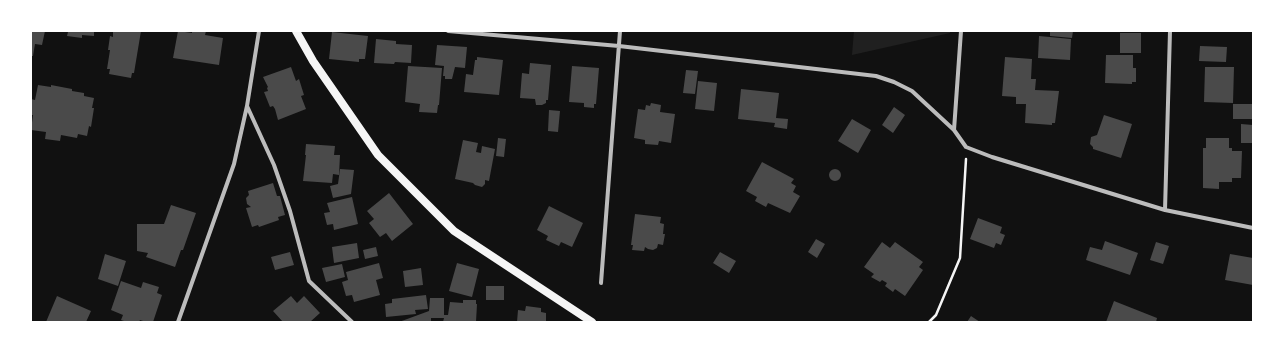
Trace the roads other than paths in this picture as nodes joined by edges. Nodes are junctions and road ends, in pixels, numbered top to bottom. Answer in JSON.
{"nodes":[{"id":1,"x":259,"y":31,"type":"edge"},
{"id":2,"x":296,"y":31,"type":"edge"},
{"id":3,"x":448,"y":31,"type":"edge"},
{"id":4,"x":620,"y":31,"type":"edge"},
{"id":5,"x":961,"y":31,"type":"edge"},
{"id":6,"x":1170,"y":31,"type":"edge"},
{"id":7,"x":619,"y":46,"type":"junction"},
{"id":8,"x":247,"y":106,"type":"junction"},
{"id":9,"x":954,"y":130,"type":"junction"},
{"id":10,"x":1165,"y":210,"type":"junction"},
{"id":11,"x":1253,"y":228,"type":"edge"},
{"id":12,"x":601,"y":283,"type":"dead end"},
{"id":13,"x":178,"y":322,"type":"edge"},
{"id":14,"x":352,"y":322,"type":"edge"},
{"id":15,"x":592,"y":322,"type":"edge"}],
"edges":[{"from":1,"to":8,"type":"street"},
{"from":2,"to":15,"type":"main road"},
{"from":3,"to":7,"type":"street"},
{"from":4,"to":7,"type":"street"},
{"from":5,"to":9,"type":"street"},
{"from":6,"to":10,"type":"street"},
{"from":7,"to":9,"type":"street"},
{"from":7,"to":12,"type":"street"},
{"from":8,"to":13,"type":"street"},
{"from":8,"to":14,"type":"street"},
{"from":9,"to":10,"type":"street"},
{"from":10,"to":11,"type":"street"}]}
